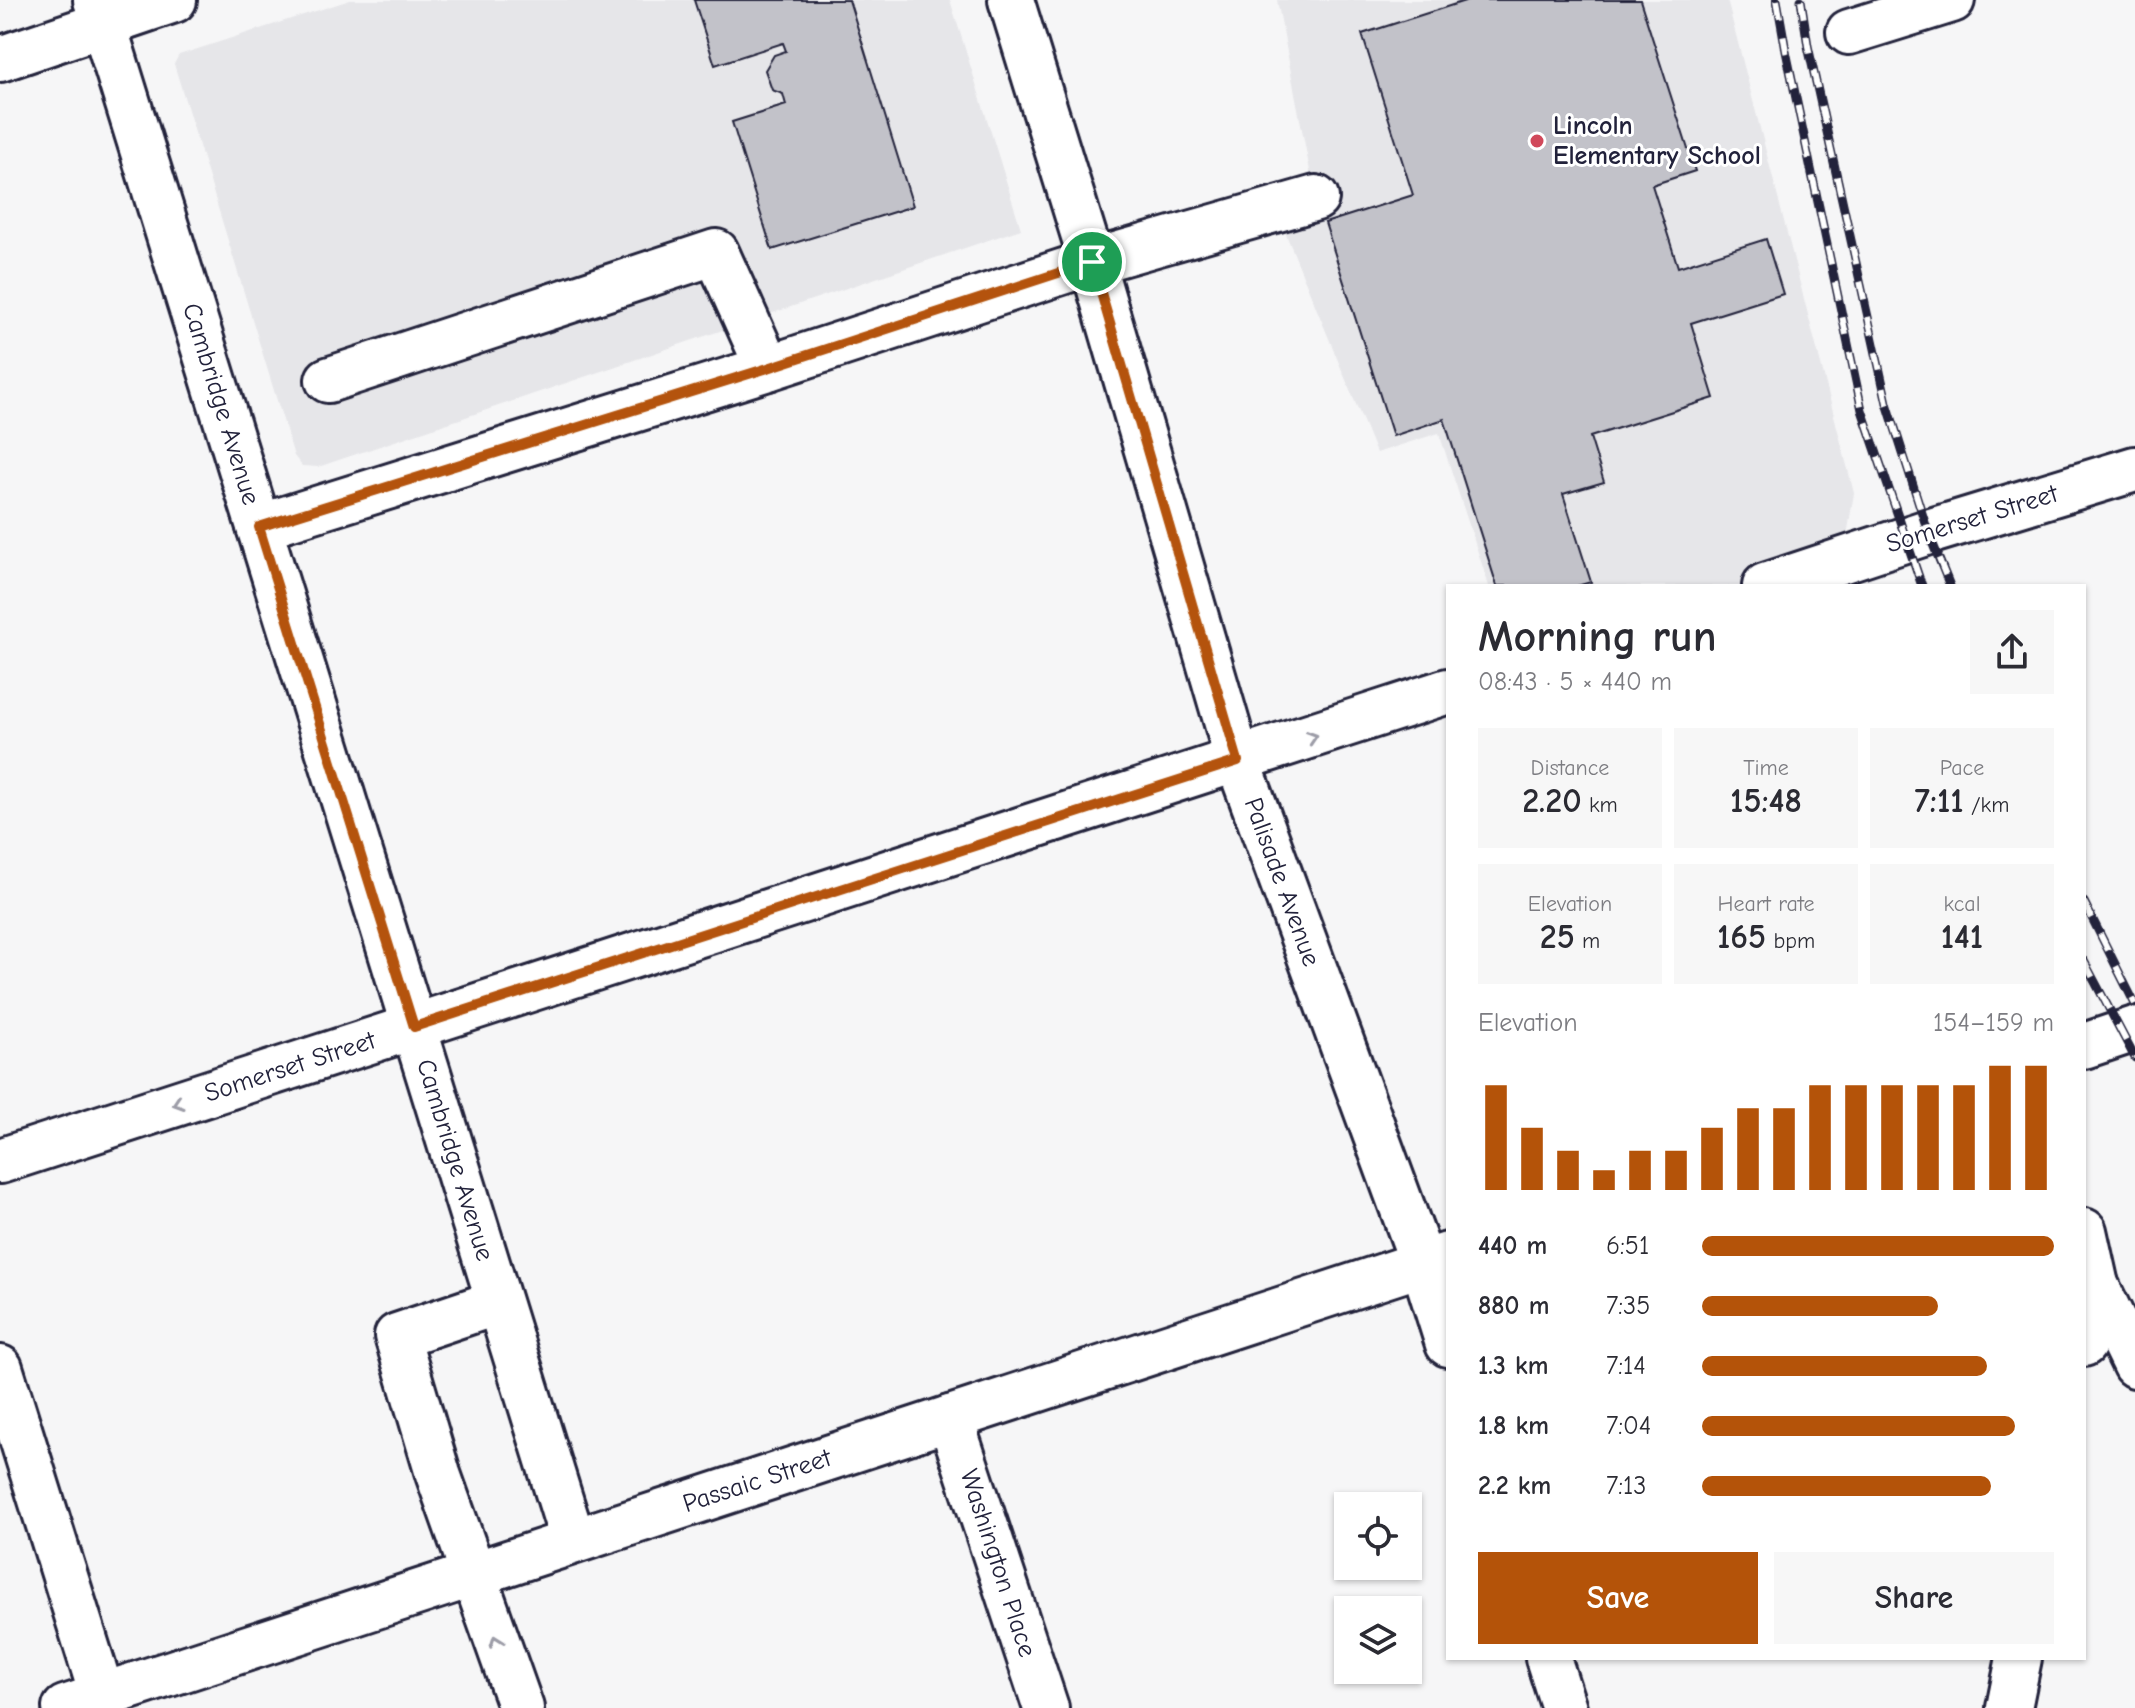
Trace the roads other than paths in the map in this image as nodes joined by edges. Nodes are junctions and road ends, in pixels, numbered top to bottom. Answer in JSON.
{"nodes":[{"id":1,"x":174,"y":0,"type":"edge"},
{"id":2,"x":1011,"y":0,"type":"edge"},
{"id":3,"x":1952,"y":0,"type":"edge"},
{"id":4,"x":99,"y":12,"type":"edge"},
{"id":5,"x":1849,"y":32,"type":"dead end"},
{"id":6,"x":0,"y":59,"type":"edge"},
{"id":7,"x":1316,"y":198,"type":"dead end"},
{"id":8,"x":1092,"y":262,"type":"junction"},
{"id":9,"x":768,"y":368,"type":"junction"},
{"id":10,"x":328,"y":380,"type":"dead end"},
{"id":11,"x":2135,"y":469,"type":"edge"},
{"id":12,"x":259,"y":527,"type":"junction"},
{"id":13,"x":1771,"y":584,"type":"edge"},
{"id":14,"x":1446,"y":692,"type":"edge"},
{"id":15,"x":1238,"y":761,"type":"junction"},
{"id":16,"x":414,"y":1027,"type":"junction"},
{"id":17,"x":2135,"y":1029,"type":"edge"},
{"id":18,"x":2086,"y":1045,"type":"edge"},
{"id":19,"x":0,"y":1161,"type":"edge"},
{"id":20,"x":2086,"y":1240,"type":"edge"},
{"id":21,"x":1436,"y":1260,"type":"edge"},
{"id":22,"x":2096,"y":1285,"type":"junction"},
{"id":23,"x":498,"y":1302,"type":"junction"},
{"id":24,"x":1446,"y":1330,"type":"edge"},
{"id":25,"x":2086,"y":1334,"type":"edge"},
{"id":26,"x":2135,"y":1365,"type":"edge"},
{"id":27,"x":0,"y":1368,"type":"edge"},
{"id":28,"x":950,"y":1418,"type":"junction"},
{"id":29,"x":573,"y":1541,"type":"junction"},
{"id":30,"x":472,"y":1574,"type":"junction"},
{"id":31,"x":1549,"y":1660,"type":"edge"},
{"id":32,"x":2019,"y":1660,"type":"edge"},
{"id":33,"x":84,"y":1702,"type":"edge"},
{"id":34,"x":521,"y":1708,"type":"edge"},
{"id":35,"x":1046,"y":1708,"type":"edge"},
{"id":36,"x":1564,"y":1708,"type":"edge"},
{"id":37,"x":2009,"y":1708,"type":"edge"}],
"edges":[{"from":1,"to":4,"type":"street"},
{"from":2,"to":8,"type":"street","name":"Palisade Avenue"},
{"from":3,"to":5,"type":"street"},
{"from":4,"to":6,"type":"street"},
{"from":4,"to":12,"type":"street","name":"Cambridge Avenue"},
{"from":7,"to":8,"type":"street"},
{"from":8,"to":9,"type":"street"},
{"from":8,"to":15,"type":"street","name":"Palisade Avenue"},
{"from":9,"to":10,"type":"street"},
{"from":9,"to":12,"type":"street"},
{"from":11,"to":13,"type":"street","name":"Somerset Street"},
{"from":12,"to":16,"type":"street","name":"Cambridge Avenue"},
{"from":15,"to":14,"type":"street","name":"Somerset Street","one_way":true},
{"from":15,"to":16,"type":"street","name":"Somerset Street"},
{"from":15,"to":21,"type":"street","name":"Palisade Avenue"},
{"from":16,"to":19,"type":"street","name":"Somerset Street","one_way":true},
{"from":16,"to":23,"type":"street","name":"Cambridge Avenue"},
{"from":17,"to":18,"type":"street"},
{"from":20,"to":22,"type":"street"},
{"from":21,"to":24,"type":"street","name":"Palisade Avenue"},
{"from":21,"to":28,"type":"street","name":"Passaic Street"},
{"from":22,"to":25,"type":"street"},
{"from":22,"to":26,"type":"street"},
{"from":23,"to":29,"type":"street","name":"Cambridge Avenue"},
{"from":23,"to":30,"type":"street"},
{"from":27,"to":33,"type":"street"},
{"from":28,"to":29,"type":"street","name":"Passaic Street"},
{"from":28,"to":35,"type":"street","name":"Washington Place"},
{"from":29,"to":30,"type":"street","name":"Passaic Street"},
{"from":30,"to":33,"type":"street","name":"Passaic Street"},
{"from":34,"to":30,"type":"street","one_way":true},
{"from":31,"to":36,"type":"street"},
{"from":32,"to":37,"type":"street"}]}
